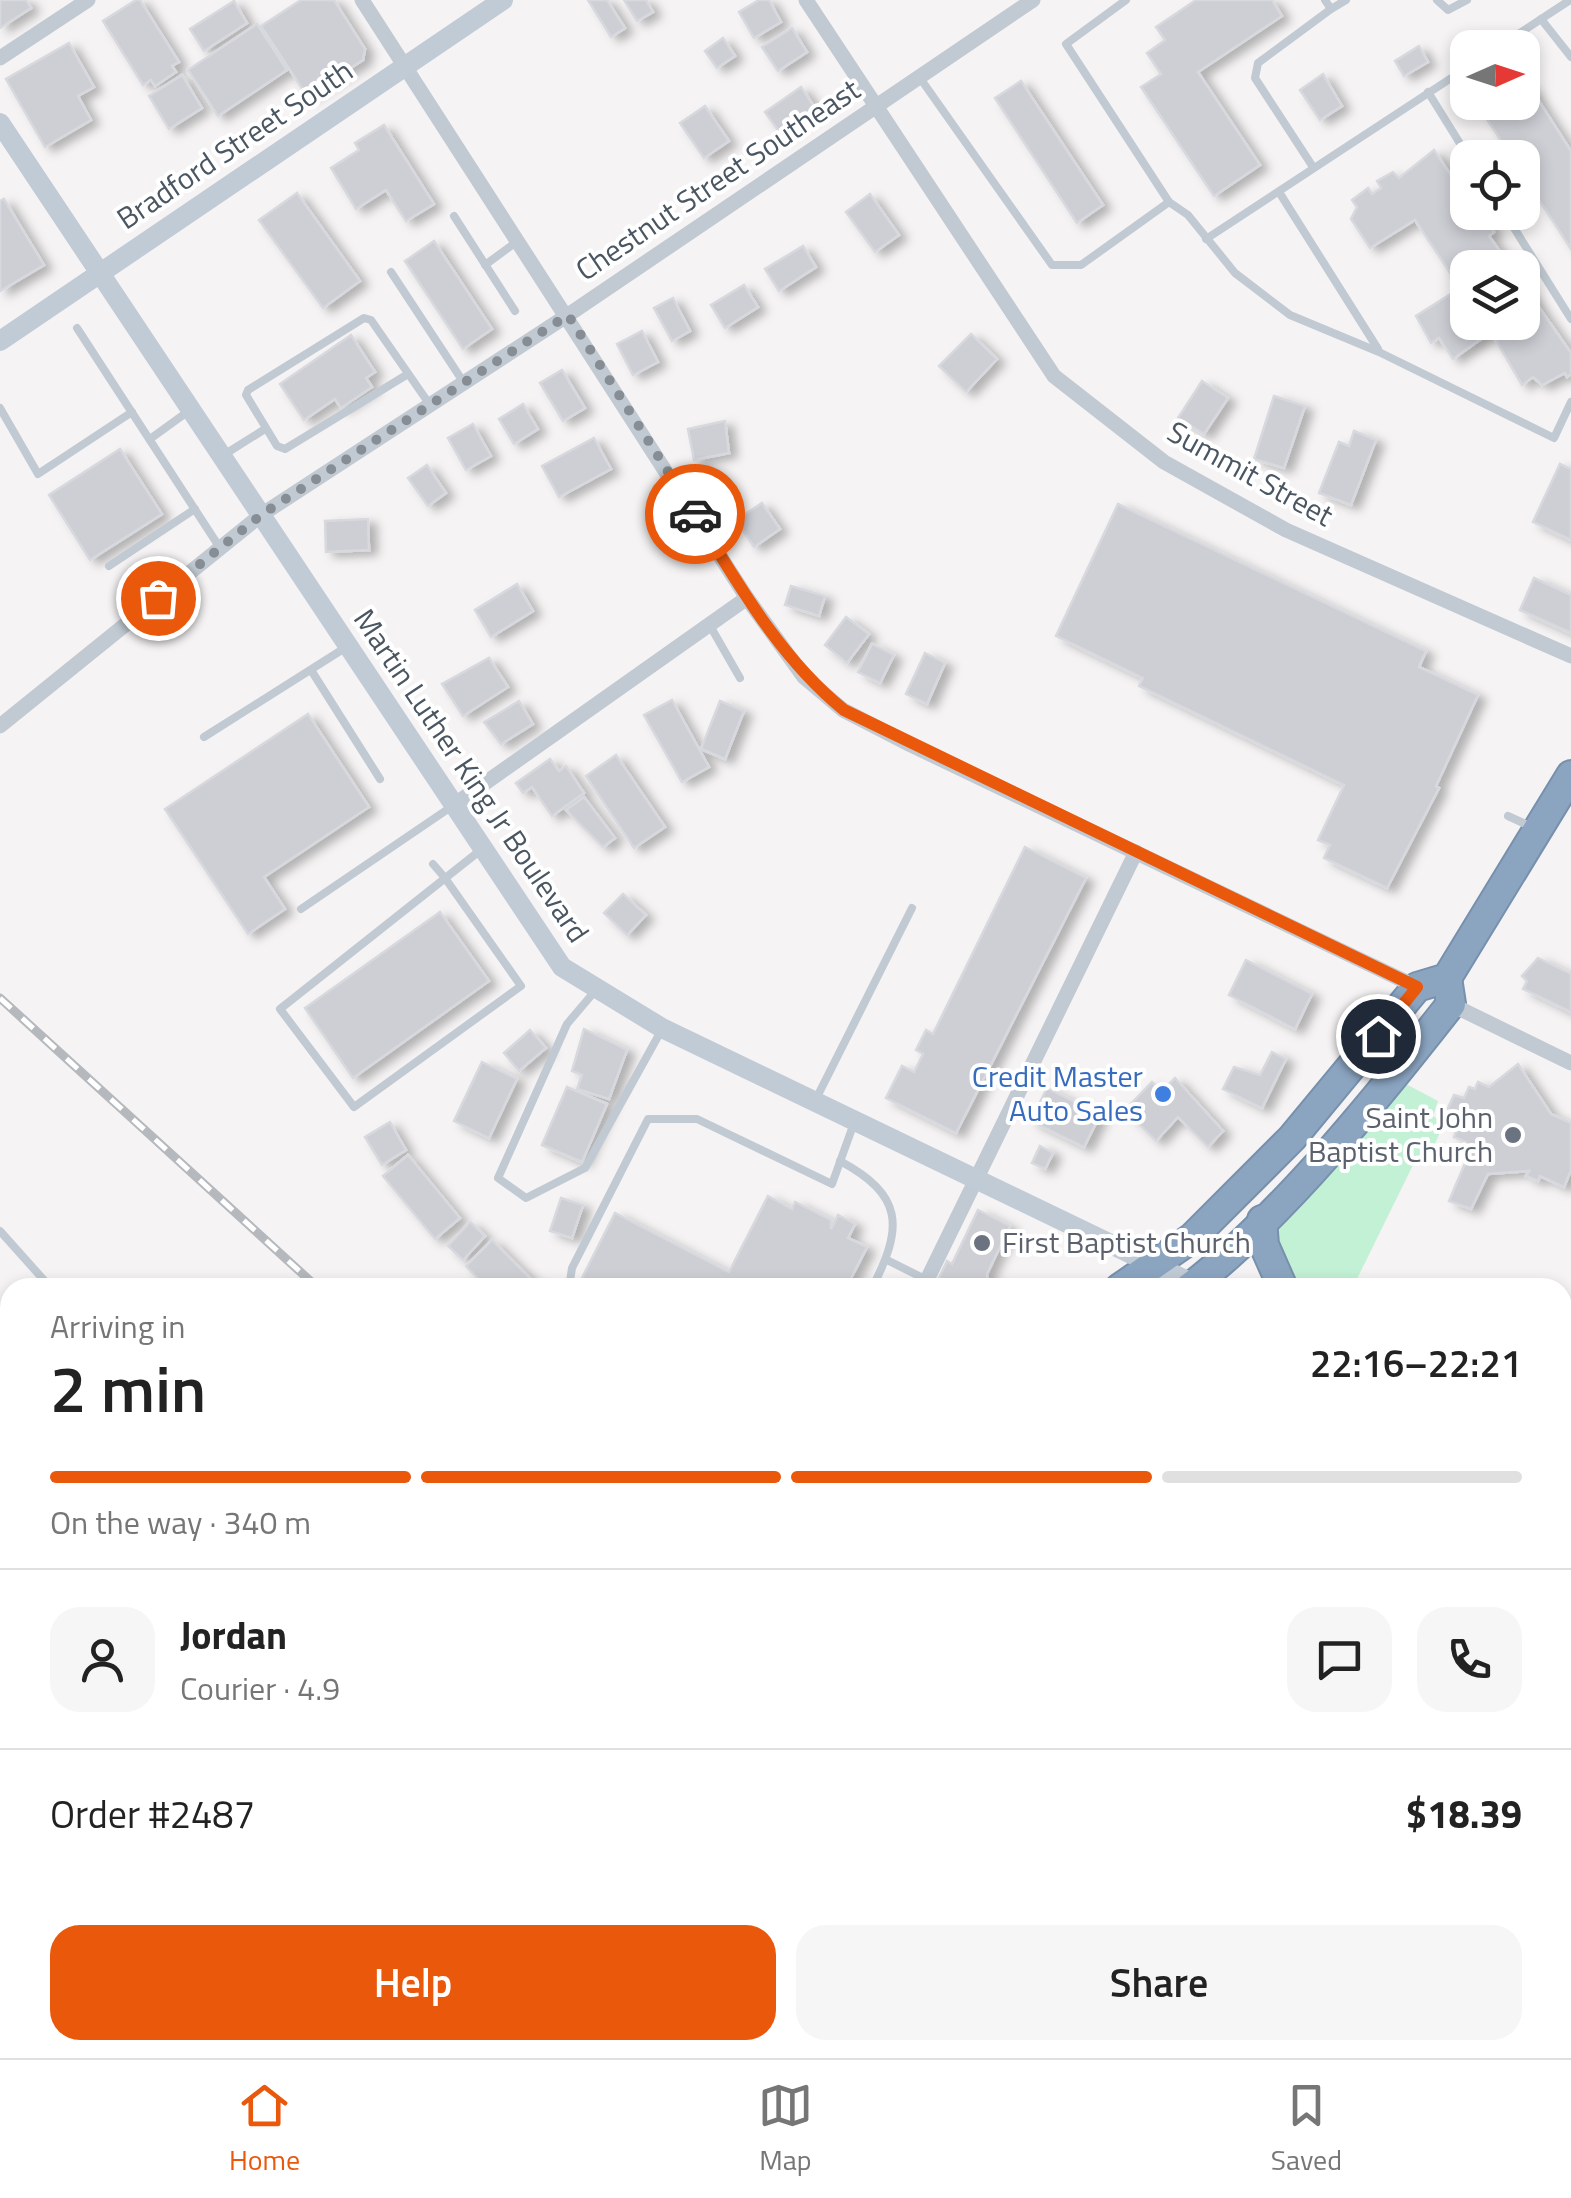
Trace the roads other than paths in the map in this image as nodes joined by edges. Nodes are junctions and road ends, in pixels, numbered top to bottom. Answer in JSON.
{"nodes":[{"id":1,"x":88,"y":0,"type":"edge"},
{"id":2,"x":362,"y":0,"type":"edge"},
{"id":3,"x":503,"y":0,"type":"edge"},
{"id":4,"x":806,"y":0,"type":"edge"},
{"id":5,"x":1033,"y":0,"type":"edge"},
{"id":6,"x":1126,"y":0,"type":"edge"},
{"id":7,"x":1325,"y":0,"type":"edge"},
{"id":8,"x":1346,"y":0,"type":"edge"},
{"id":9,"x":1438,"y":0,"type":"edge"},
{"id":10,"x":1467,"y":0,"type":"edge"},
{"id":11,"x":1570,"y":0,"type":"edge"},
{"id":12,"x":1331,"y":9,"type":"junction"},
{"id":13,"x":1541,"y":19,"type":"junction"},
{"id":14,"x":1524,"y":30,"type":"edge"},
{"id":15,"x":1571,"y":56,"type":"edge"},
{"id":16,"x":0,"y":58,"type":"edge"},
{"id":17,"x":407,"y":67,"type":"junction"},
{"id":18,"x":920,"y":78,"type":"junction"},
{"id":19,"x":1450,"y":78,"type":"edge"},
{"id":20,"x":1428,"y":92,"type":"junction"},
{"id":21,"x":876,"y":107,"type":"junction"},
{"id":22,"x":0,"y":123,"type":"edge"},
{"id":23,"x":1458,"y":140,"type":"edge"},
{"id":24,"x":1312,"y":167,"type":"junction"},
{"id":25,"x":1280,"y":192,"type":"junction"},
{"id":26,"x":1168,"y":202,"type":"junction"},
{"id":27,"x":454,"y":216,"type":"dead end"},
{"id":28,"x":1515,"y":230,"type":"edge"},
{"id":29,"x":1206,"y":239,"type":"junction"},
{"id":30,"x":519,"y":240,"type":"junction"},
{"id":31,"x":485,"y":265,"type":"junction"},
{"id":32,"x":99,"y":272,"type":"junction"},
{"id":33,"x":390,"y":272,"type":"dead end"},
{"id":34,"x":515,"y":312,"type":"dead end"},
{"id":35,"x":568,"y":315,"type":"junction"},
{"id":36,"x":1571,"y":319,"type":"edge"},
{"id":37,"x":77,"y":328,"type":"dead end"},
{"id":38,"x":0,"y":340,"type":"edge"},
{"id":39,"x":1379,"y":352,"type":"junction"},
{"id":40,"x":408,"y":374,"type":"junction"},
{"id":41,"x":464,"y":382,"type":"junction"},
{"id":42,"x":1571,"y":402,"type":"edge"},
{"id":43,"x":430,"y":405,"type":"junction"},
{"id":44,"x":0,"y":408,"type":"edge"},
{"id":45,"x":190,"y":410,"type":"junction"},
{"id":46,"x":132,"y":412,"type":"junction"},
{"id":47,"x":266,"y":430,"type":"junction"},
{"id":48,"x":150,"y":439,"type":"junction"},
{"id":49,"x":222,"y":456,"type":"junction"},
{"id":50,"x":194,"y":509,"type":"junction"},
{"id":51,"x":261,"y":515,"type":"junction"},
{"id":52,"x":220,"y":548,"type":"junction"},
{"id":53,"x":109,"y":566,"type":"dead end"},
{"id":54,"x":747,"y":598,"type":"junction"},
{"id":55,"x":709,"y":624,"type":"junction"},
{"id":56,"x":348,"y":646,"type":"junction"},
{"id":57,"x":1571,"y":656,"type":"edge"},
{"id":58,"x":311,"y":670,"type":"junction"},
{"id":59,"x":740,"y":678,"type":"dead end"},
{"id":60,"x":0,"y":726,"type":"edge"},
{"id":61,"x":204,"y":737,"type":"dead end"},
{"id":62,"x":1571,"y":776,"type":"edge"},
{"id":63,"x":380,"y":779,"type":"dead end"},
{"id":64,"x":454,"y":805,"type":"junction"},
{"id":65,"x":1508,"y":816,"type":"dead end"},
{"id":66,"x":1540,"y":832,"type":"junction"},
{"id":67,"x":482,"y":849,"type":"junction"},
{"id":68,"x":1136,"y":852,"type":"junction"},
{"id":69,"x":434,"y":864,"type":"dead end"},
{"id":70,"x":446,"y":878,"type":"junction"},
{"id":71,"x":912,"y":908,"type":"dead end"},
{"id":72,"x":301,"y":909,"type":"dead end"},
{"id":73,"x":1417,"y":987,"type":"junction"},
{"id":74,"x":595,"y":991,"type":"junction"},
{"id":75,"x":1449,"y":991,"type":"junction"},
{"id":76,"x":662,"y":1028,"type":"junction"},
{"id":77,"x":1571,"y":1063,"type":"edge"},
{"id":78,"x":815,"y":1100,"type":"junction"},
{"id":79,"x":854,"y":1122,"type":"junction"},
{"id":80,"x":840,"y":1160,"type":"junction"},
{"id":81,"x":975,"y":1180,"type":"junction"},
{"id":82,"x":1262,"y":1220,"type":"junction"},
{"id":83,"x":0,"y":1231,"type":"edge"},
{"id":84,"x":886,"y":1260,"type":"junction"},
{"id":85,"x":1151,"y":1264,"type":"junction"},
{"id":86,"x":43,"y":1278,"type":"edge"},
{"id":87,"x":570,"y":1278,"type":"edge"},
{"id":88,"x":877,"y":1278,"type":"edge"},
{"id":89,"x":915,"y":1278,"type":"edge"},
{"id":90,"x":928,"y":1278,"type":"edge"},
{"id":91,"x":1133,"y":1278,"type":"edge"},
{"id":92,"x":1179,"y":1278,"type":"edge"},
{"id":93,"x":1203,"y":1278,"type":"edge"},
{"id":94,"x":1279,"y":1278,"type":"edge"}],
"edges":[{"from":1,"to":16,"type":"street"},
{"from":2,"to":17,"type":"street"},
{"from":3,"to":17,"type":"main road","name":"Bradford Street South"},
{"from":4,"to":21,"type":"street","name":"Summit Street"},
{"from":5,"to":18,"type":"street","name":"Chestnut Street Southeast"},
{"from":6,"to":26,"type":"lane"},
{"from":7,"to":12,"type":"lane"},
{"from":8,"to":12,"type":"lane"},
{"from":9,"to":10,"type":"lane"},
{"from":11,"to":13,"type":"lane"},
{"from":12,"to":24,"type":"lane"},
{"from":13,"to":14,"type":"lane"},
{"from":13,"to":15,"type":"lane"},
{"from":17,"to":30,"type":"street"},
{"from":17,"to":32,"type":"main road","name":"Bradford Street South"},
{"from":18,"to":21,"type":"street","name":"Chestnut Street Southeast"},
{"from":18,"to":26,"type":"lane"},
{"from":19,"to":20,"type":"lane"},
{"from":20,"to":23,"type":"lane"},
{"from":20,"to":24,"type":"lane"},
{"from":21,"to":35,"type":"street","name":"Chestnut Street Southeast"},
{"from":21,"to":57,"type":"street","name":"Summit Street"},
{"from":22,"to":32,"type":"main road","name":"Martin Luther King Jr Boulevard"},
{"from":24,"to":25,"type":"lane"},
{"from":25,"to":29,"type":"lane"},
{"from":25,"to":39,"type":"lane"},
{"from":26,"to":29,"type":"lane"},
{"from":27,"to":31,"type":"lane"},
{"from":28,"to":36,"type":"lane"},
{"from":29,"to":39,"type":"lane"},
{"from":30,"to":31,"type":"lane"},
{"from":30,"to":35,"type":"street"},
{"from":31,"to":34,"type":"lane"},
{"from":32,"to":38,"type":"main road","name":"Bradford Street South"},
{"from":32,"to":45,"type":"main road","name":"Martin Luther King Jr Boulevard"},
{"from":33,"to":41,"type":"lane"},
{"from":35,"to":41,"type":"street","name":"Chestnut Street Southeast"},
{"from":35,"to":54,"type":"street"},
{"from":37,"to":46,"type":"lane"},
{"from":39,"to":42,"type":"lane"},
{"from":40,"to":43,"type":"lane"},
{"from":40,"to":47,"type":"lane"},
{"from":40,"to":47,"type":"lane"},
{"from":41,"to":43,"type":"street","name":"Chestnut Street Southeast"},
{"from":43,"to":51,"type":"street","name":"Chestnut Street Southeast"},
{"from":44,"to":46,"type":"lane"},
{"from":45,"to":48,"type":"lane"},
{"from":45,"to":49,"type":"main road","name":"Martin Luther King Jr Boulevard"},
{"from":46,"to":48,"type":"lane"},
{"from":47,"to":49,"type":"lane"},
{"from":48,"to":50,"type":"lane"},
{"from":49,"to":51,"type":"main road","name":"Martin Luther King Jr Boulevard"},
{"from":50,"to":52,"type":"lane"},
{"from":50,"to":53,"type":"lane"},
{"from":51,"to":52,"type":"street","name":"Chestnut Street Southeast"},
{"from":51,"to":56,"type":"main road","name":"Martin Luther King Jr Boulevard"},
{"from":52,"to":60,"type":"street","name":"Chestnut Street Southeast"},
{"from":54,"to":55,"type":"street"},
{"from":54,"to":68,"type":"street"},
{"from":55,"to":59,"type":"lane"},
{"from":55,"to":64,"type":"street"},
{"from":56,"to":58,"type":"lane"},
{"from":56,"to":64,"type":"main road","name":"Martin Luther King Jr Boulevard"},
{"from":58,"to":61,"type":"lane"},
{"from":58,"to":63,"type":"lane"},
{"from":62,"to":66,"type":"highway"},
{"from":64,"to":67,"type":"main road","name":"Martin Luther King Jr Boulevard"},
{"from":64,"to":72,"type":"lane"},
{"from":65,"to":66,"type":"lane"},
{"from":66,"to":75,"type":"highway"},
{"from":67,"to":70,"type":"lane"},
{"from":67,"to":74,"type":"main road","name":"Martin Luther King Jr Boulevard"},
{"from":68,"to":73,"type":"street"},
{"from":68,"to":81,"type":"street"},
{"from":69,"to":70,"type":"lane"},
{"from":70,"to":70,"type":"lane"},
{"from":71,"to":78,"type":"lane"},
{"from":73,"to":75,"type":"highway"},
{"from":73,"to":85,"type":"highway"},
{"from":74,"to":76,"type":"main road","name":"Martin Luther King Jr Boulevard"},
{"from":74,"to":76,"type":"lane"},
{"from":75,"to":77,"type":"street"},
{"from":75,"to":82,"type":"highway"},
{"from":76,"to":78,"type":"main road","name":"Martin Luther King Jr Boulevard"},
{"from":78,"to":79,"type":"main road","name":"Martin Luther King Jr Boulevard"},
{"from":79,"to":80,"type":"lane"},
{"from":79,"to":81,"type":"main road","name":"Martin Luther King Jr Boulevard"},
{"from":80,"to":84,"type":"lane"},
{"from":80,"to":87,"type":"lane"},
{"from":81,"to":85,"type":"main road","name":"Martin Luther King Jr Boulevard"},
{"from":81,"to":90,"type":"street"},
{"from":82,"to":93,"type":"highway"},
{"from":82,"to":94,"type":"highway"},
{"from":83,"to":86,"type":"lane"},
{"from":84,"to":88,"type":"lane"},
{"from":84,"to":89,"type":"lane"},
{"from":85,"to":91,"type":"highway"},
{"from":85,"to":92,"type":"main road","name":"Martin Luther King Jr Boulevard"}]}
